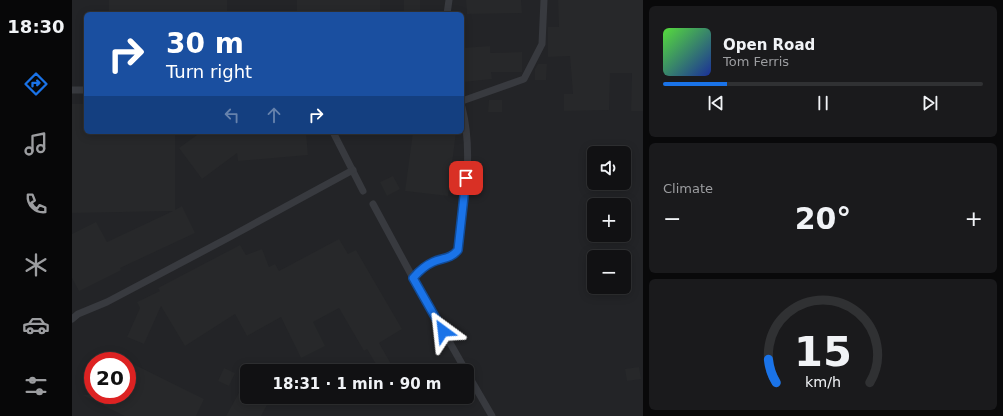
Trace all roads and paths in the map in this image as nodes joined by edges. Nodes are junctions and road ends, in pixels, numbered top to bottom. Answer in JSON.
{"nodes":[{"id":1,"x":448,"y":0,"type":"edge"},
{"id":2,"x":544,"y":0,"type":"edge"},
{"id":3,"x":447,"y":12,"type":"edge"},
{"id":4,"x":72,"y":90,"type":"edge"},
{"id":5,"x":84,"y":90,"type":"edge"},
{"id":6,"x":464,"y":100,"type":"edge"},
{"id":7,"x":464,"y":114,"type":"edge"},
{"id":8,"x":334,"y":134,"type":"edge"},
{"id":9,"x":353,"y":170,"type":"junction"},
{"id":10,"x":363,"y":191,"type":"dead end"},
{"id":11,"x":373,"y":204,"type":"dead end"},
{"id":12,"x":413,"y":278,"type":"junction"},
{"id":13,"x":72,"y":319,"type":"edge"},
{"id":14,"x":461,"y":364,"type":"edge"},
{"id":15,"x":474,"y":386,"type":"edge"},
{"id":16,"x":492,"y":416,"type":"edge"}],
"edges":[{"from":1,"to":3,"type":"lane"},
{"from":2,"to":6,"type":"lane"},
{"from":4,"to":5,"type":"lane"},
{"from":7,"to":12,"type":"lane"},
{"from":8,"to":9,"type":"lane"},
{"from":9,"to":10,"type":"lane"},
{"from":9,"to":13,"type":"lane"},
{"from":11,"to":12,"type":"lane"},
{"from":12,"to":14,"type":"lane"},
{"from":15,"to":16,"type":"lane"}]}
